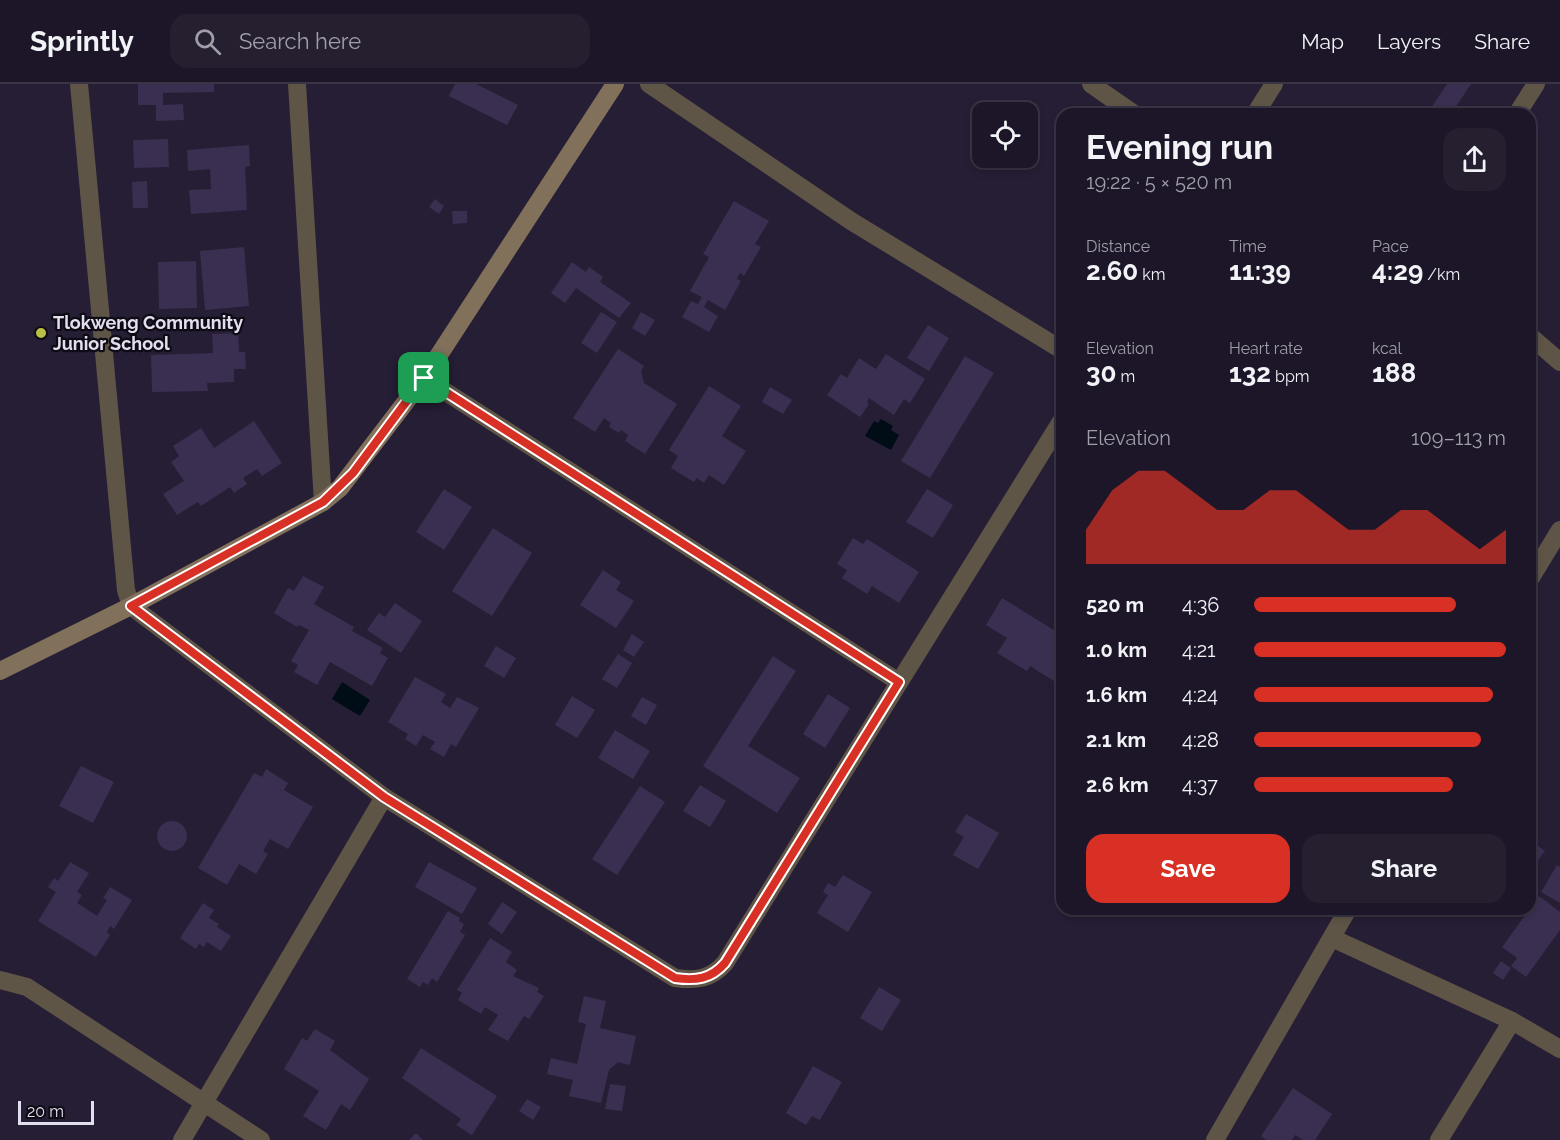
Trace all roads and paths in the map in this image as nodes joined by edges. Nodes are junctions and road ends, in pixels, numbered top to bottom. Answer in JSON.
{"nodes":[{"id":1,"x":79,"y":84,"type":"edge"},
{"id":2,"x":297,"y":84,"type":"edge"},
{"id":3,"x":615,"y":84,"type":"edge"},
{"id":4,"x":649,"y":84,"type":"edge"},
{"id":5,"x":1090,"y":84,"type":"edge"},
{"id":6,"x":1274,"y":84,"type":"edge"},
{"id":7,"x":1536,"y":84,"type":"edge"},
{"id":8,"x":1125,"y":108,"type":"edge"},
{"id":9,"x":1259,"y":108,"type":"edge"},
{"id":10,"x":1521,"y":108,"type":"edge"},
{"id":11,"x":1536,"y":341,"type":"edge"},
{"id":12,"x":1056,"y":346,"type":"edge"},
{"id":13,"x":1560,"y":362,"type":"edge"},
{"id":14,"x":424,"y":378,"type":"junction"},
{"id":15,"x":1056,"y":430,"type":"edge"},
{"id":16,"x":323,"y":502,"type":"junction"},
{"id":17,"x":1560,"y":530,"type":"edge"},
{"id":18,"x":1536,"y":569,"type":"edge"},
{"id":19,"x":131,"y":606,"type":"junction"},
{"id":20,"x":0,"y":671,"type":"edge"},
{"id":21,"x":899,"y":682,"type":"junction"},
{"id":22,"x":384,"y":797,"type":"junction"},
{"id":23,"x":1345,"y":915,"type":"edge"},
{"id":24,"x":1332,"y":938,"type":"junction"},
{"id":25,"x":0,"y":980,"type":"edge"},
{"id":26,"x":1512,"y":1022,"type":"junction"},
{"id":27,"x":1560,"y":1049,"type":"edge"},
{"id":28,"x":204,"y":1105,"type":"junction"},
{"id":29,"x":182,"y":1140,"type":"edge"},
{"id":30,"x":261,"y":1140,"type":"edge"},
{"id":31,"x":1215,"y":1140,"type":"edge"},
{"id":32,"x":1439,"y":1140,"type":"edge"}],
"edges":[{"from":1,"to":19,"type":"street"},
{"from":2,"to":16,"type":"street"},
{"from":3,"to":14,"type":"street"},
{"from":4,"to":12,"type":"street"},
{"from":5,"to":8,"type":"street"},
{"from":6,"to":9,"type":"street"},
{"from":7,"to":10,"type":"street"},
{"from":11,"to":13,"type":"street"},
{"from":14,"to":16,"type":"street"},
{"from":14,"to":21,"type":"street"},
{"from":15,"to":21,"type":"street"},
{"from":16,"to":19,"type":"street"},
{"from":17,"to":18,"type":"street"},
{"from":19,"to":20,"type":"street"},
{"from":19,"to":22,"type":"street"},
{"from":21,"to":22,"type":"street"},
{"from":22,"to":28,"type":"street"},
{"from":23,"to":24,"type":"street"},
{"from":24,"to":26,"type":"street"},
{"from":24,"to":31,"type":"street"},
{"from":25,"to":28,"type":"street"},
{"from":26,"to":27,"type":"street"},
{"from":26,"to":32,"type":"street"},
{"from":28,"to":29,"type":"street"},
{"from":28,"to":30,"type":"street"}]}
